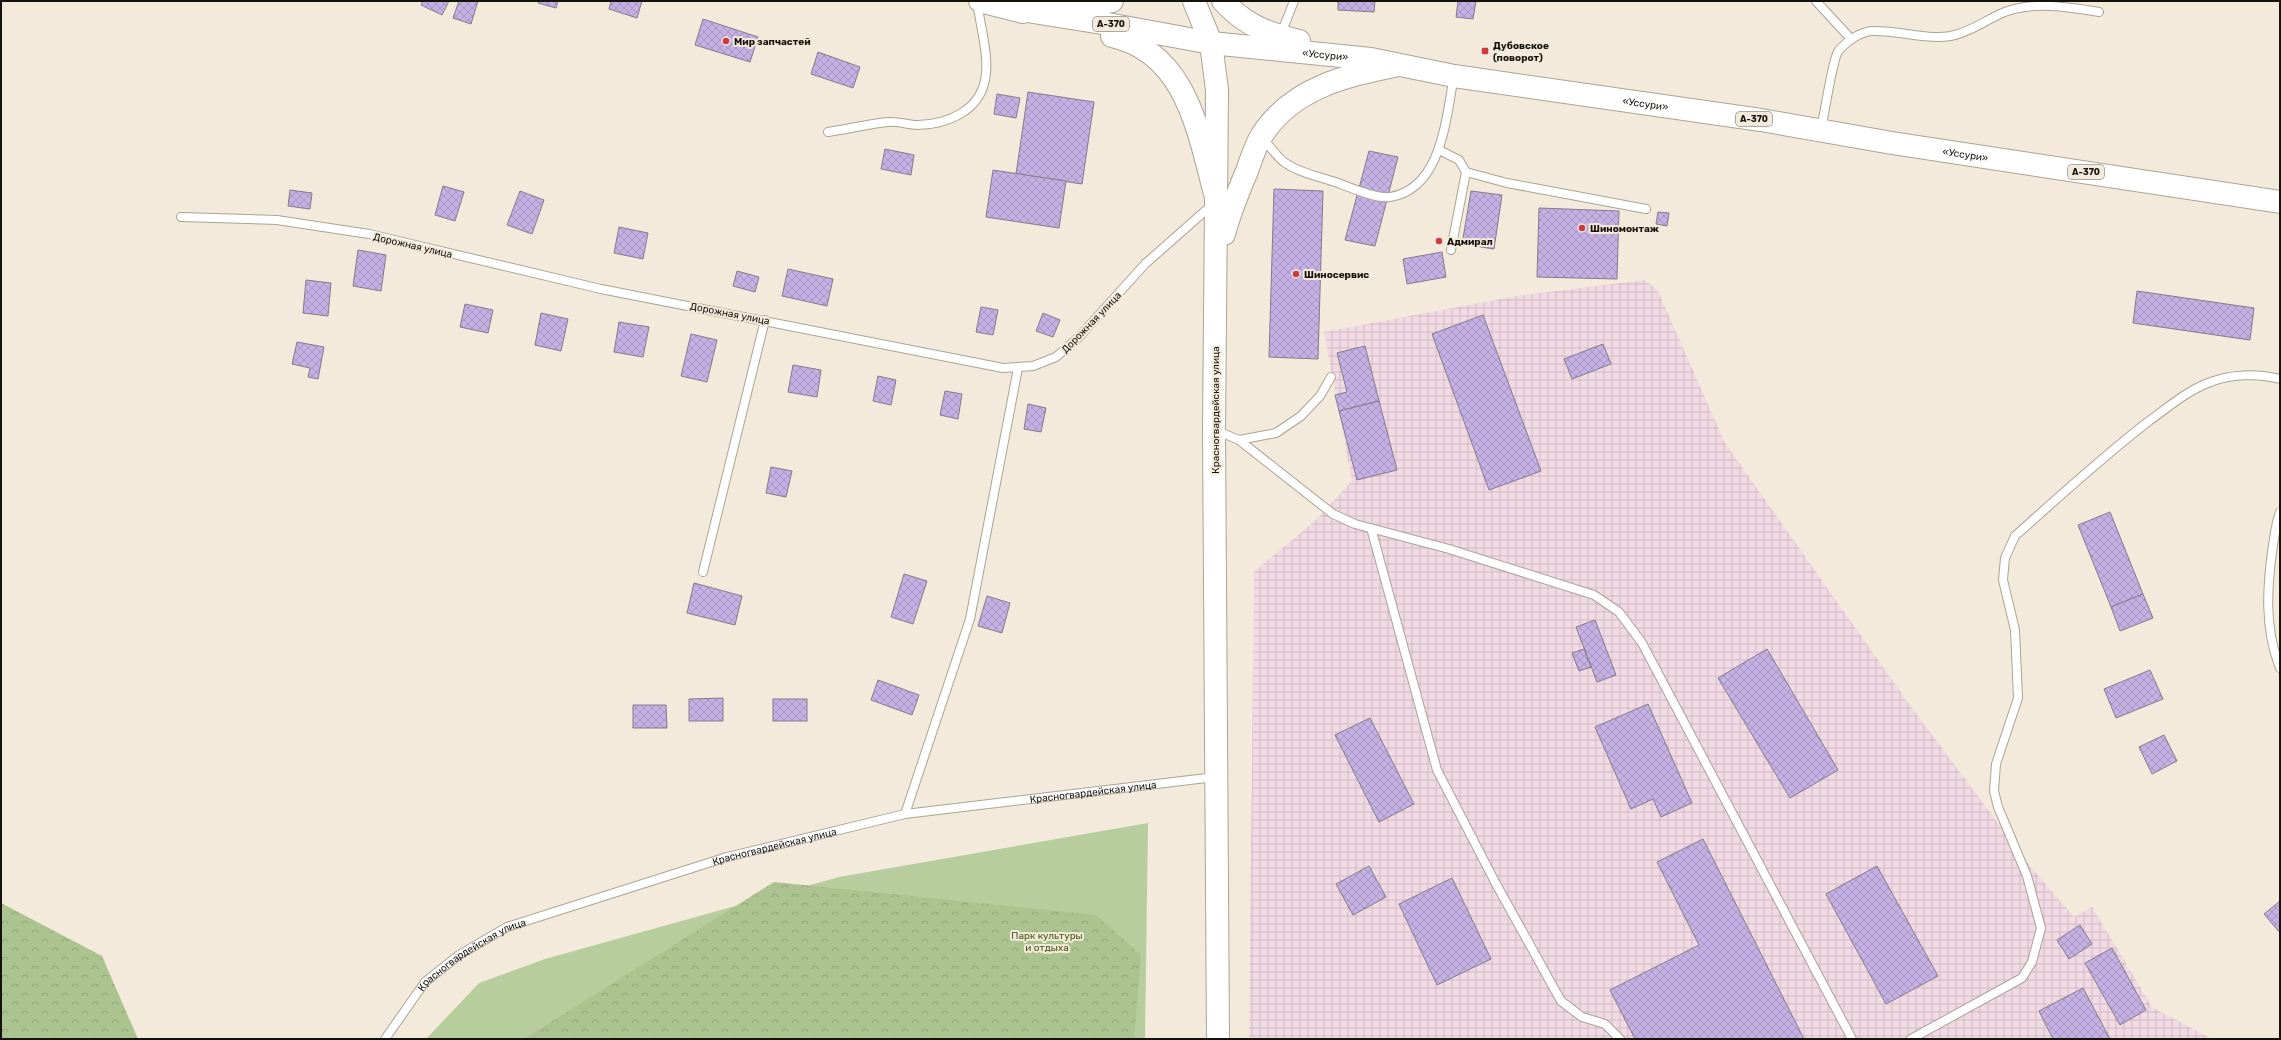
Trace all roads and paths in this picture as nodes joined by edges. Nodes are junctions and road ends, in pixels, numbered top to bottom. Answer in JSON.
{"nodes":[{"id":1,"x":978,"y":1,"type":"edge"},
{"id":2,"x":1112,"y":1,"type":"edge"},
{"id":3,"x":1194,"y":1,"type":"edge"},
{"id":4,"x":1223,"y":1,"type":"edge"},
{"id":5,"x":1294,"y":1,"type":"edge"},
{"id":6,"x":1816,"y":1,"type":"edge"},
{"id":7,"x":1018,"y":5,"type":"edge"},
{"id":8,"x":2099,"y":12,"type":"dead end"},
{"id":9,"x":1280,"y":37,"type":"junction"},
{"id":10,"x":1851,"y":39,"type":"junction"},
{"id":11,"x":1211,"y":43,"type":"junction"},
{"id":12,"x":1372,"y":59,"type":"junction"},
{"id":13,"x":1398,"y":64,"type":"junction"},
{"id":14,"x":1454,"y":76,"type":"junction"},
{"id":15,"x":1821,"y":129,"type":"junction"},
{"id":16,"x":828,"y":132,"type":"dead end"},
{"id":17,"x":1261,"y":136,"type":"junction"},
{"id":18,"x":1439,"y":150,"type":"junction"},
{"id":19,"x":1466,"y":172,"type":"junction"},
{"id":20,"x":1217,"y":201,"type":"junction"},
{"id":21,"x":2280,"y":202,"type":"edge"},
{"id":22,"x":1646,"y":209,"type":"dead end"},
{"id":23,"x":181,"y":217,"type":"dead end"},
{"id":24,"x":1451,"y":250,"type":"dead end"},
{"id":25,"x":1216,"y":268,"type":"junction"},
{"id":26,"x":765,"y":320,"type":"junction"},
{"id":27,"x":1018,"y":368,"type":"junction"},
{"id":28,"x":1331,"y":377,"type":"dead end"},
{"id":29,"x":2280,"y":379,"type":"edge"},
{"id":30,"x":1214,"y":430,"type":"junction"},
{"id":31,"x":1239,"y":440,"type":"junction"},
{"id":32,"x":2280,"y":512,"type":"edge"},
{"id":33,"x":1371,"y":528,"type":"junction"},
{"id":34,"x":703,"y":572,"type":"dead end"},
{"id":35,"x":2280,"y":668,"type":"edge"},
{"id":36,"x":1216,"y":776,"type":"junction"},
{"id":37,"x":906,"y":814,"type":"junction"},
{"id":38,"x":385,"y":1039,"type":"edge"},
{"id":39,"x":1218,"y":1039,"type":"edge"},
{"id":40,"x":1620,"y":1039,"type":"edge"},
{"id":41,"x":1852,"y":1039,"type":"edge"},
{"id":42,"x":1911,"y":1039,"type":"edge"}],
"edges":[{"from":1,"to":7,"type":"main road","number":"А-370"},
{"from":1,"to":16,"type":"lane"},
{"from":2,"to":7,"type":"main road"},
{"from":3,"to":11,"type":"main road","name":"Красногвардейская улица"},
{"from":4,"to":9,"type":"main road"},
{"from":5,"to":9,"type":"lane"},
{"from":6,"to":10,"type":"lane"},
{"from":7,"to":11,"type":"main road","name":"«Уссури»","number":"А-370"},
{"from":7,"to":20,"type":"main road"},
{"from":8,"to":10,"type":"lane"},
{"from":9,"to":12,"type":"main road"},
{"from":10,"to":15,"type":"lane"},
{"from":11,"to":12,"type":"main road","name":"«Уссури»","number":"А-370"},
{"from":11,"to":20,"type":"main road","name":"Красногвардейская улица"},
{"from":12,"to":13,"type":"main road","name":"«Уссури»","number":"А-370"},
{"from":13,"to":14,"type":"main road","name":"«Уссури»","number":"А-370"},
{"from":13,"to":17,"type":"main road"},
{"from":14,"to":15,"type":"main road","name":"«Уссури»","number":"А-370"},
{"from":14,"to":18,"type":"lane"},
{"from":15,"to":21,"type":"main road","name":"«Уссури»","number":"А-370"},
{"from":17,"to":18,"type":"lane"},
{"from":17,"to":25,"type":"main road"},
{"from":18,"to":19,"type":"lane"},
{"from":19,"to":22,"type":"lane"},
{"from":19,"to":24,"type":"lane"},
{"from":20,"to":25,"type":"main road","name":"Красногвардейская улица"},
{"from":20,"to":27,"type":"lane","name":"Дорожная улица"},
{"from":23,"to":26,"type":"lane","name":"Дорожная улица"},
{"from":25,"to":30,"type":"main road","name":"Красногвардейская улица"},
{"from":26,"to":27,"type":"lane","name":"Дорожная улица"},
{"from":26,"to":34,"type":"lane"},
{"from":27,"to":37,"type":"lane"},
{"from":28,"to":31,"type":"lane"},
{"from":29,"to":42,"type":"lane"},
{"from":30,"to":31,"type":"lane"},
{"from":30,"to":36,"type":"main road","name":"Красногвардейская улица"},
{"from":31,"to":33,"type":"lane"},
{"from":32,"to":35,"type":"lane"},
{"from":33,"to":40,"type":"lane"},
{"from":33,"to":41,"type":"lane"},
{"from":36,"to":37,"type":"lane","name":"Красногвардейская улица"},
{"from":36,"to":39,"type":"main road","name":"Красногвардейская улица"},
{"from":37,"to":38,"type":"lane","name":"Красногвардейская улица"}]}
